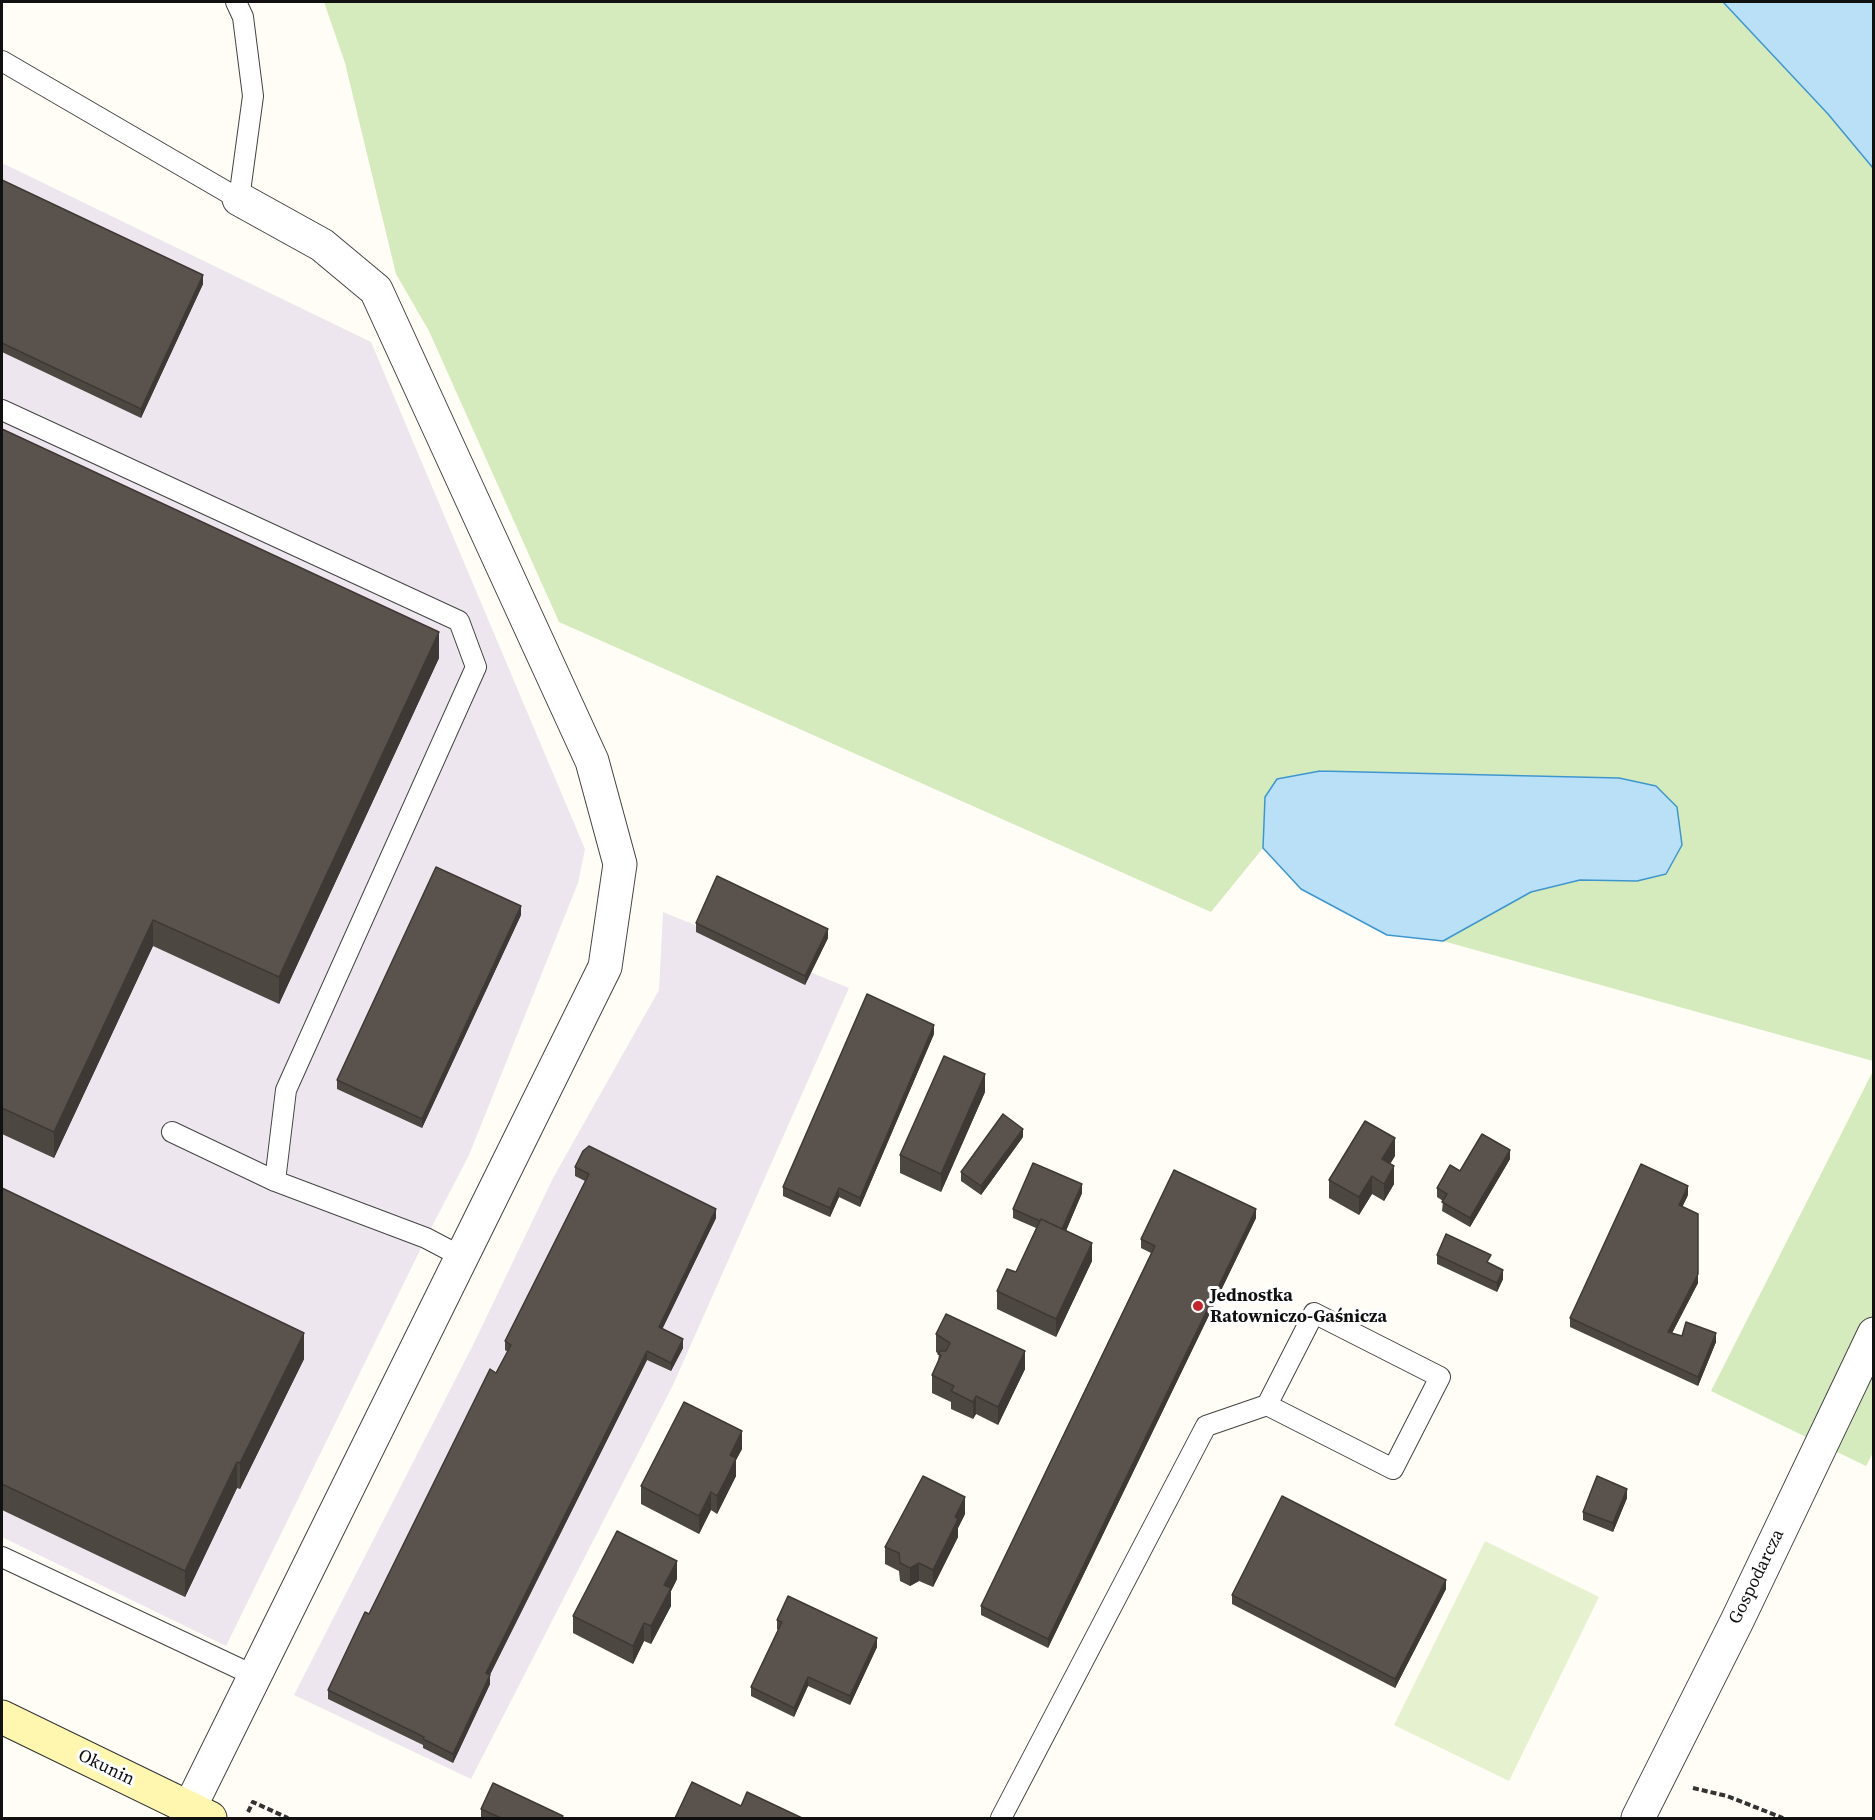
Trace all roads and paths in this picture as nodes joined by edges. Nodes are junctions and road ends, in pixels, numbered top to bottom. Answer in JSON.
{"nodes":[{"id":1,"x":236,"y":2,"type":"edge"},
{"id":2,"x":2,"y":61,"type":"edge"},
{"id":3,"x":239,"y":199,"type":"junction"},
{"id":4,"x":2,"y":410,"type":"edge"},
{"id":5,"x":172,"y":1132,"type":"dead end"},
{"id":6,"x":275,"y":1181,"type":"junction"},
{"id":7,"x":464,"y":1258,"type":"junction"},
{"id":8,"x":1874,"y":1334,"type":"edge"},
{"id":9,"x":1267,"y":1405,"type":"junction"},
{"id":10,"x":2,"y":1557,"type":"edge"},
{"id":11,"x":255,"y":1676,"type":"junction"},
{"id":12,"x":2,"y":1717,"type":"edge"},
{"id":13,"x":1657,"y":1780,"type":"junction"},
{"id":14,"x":200,"y":1814,"type":"edge"},
{"id":15,"x":245,"y":1818,"type":"edge"},
{"id":16,"x":288,"y":1818,"type":"edge"},
{"id":17,"x":1001,"y":1818,"type":"edge"},
{"id":18,"x":1638,"y":1818,"type":"edge"},
{"id":19,"x":1783,"y":1818,"type":"edge"}],
"edges":[{"from":1,"to":3,"type":"lane"},
{"from":2,"to":3,"type":"lane"},
{"from":3,"to":7,"type":"street"},
{"from":4,"to":6,"type":"lane"},
{"from":5,"to":6,"type":"lane"},
{"from":6,"to":7,"type":"lane"},
{"from":7,"to":11,"type":"street"},
{"from":8,"to":13,"type":"street","name":"Gospodarcza"},
{"from":9,"to":9,"type":"lane"},
{"from":9,"to":17,"type":"lane"},
{"from":10,"to":11,"type":"lane"},
{"from":11,"to":14,"type":"street"},
{"from":12,"to":14,"type":"main road","name":"Okunin"},
{"from":13,"to":18,"type":"street","name":"Gospodarcza"},
{"from":13,"to":19,"type":"path"},
{"from":15,"to":16,"type":"path"}]}
